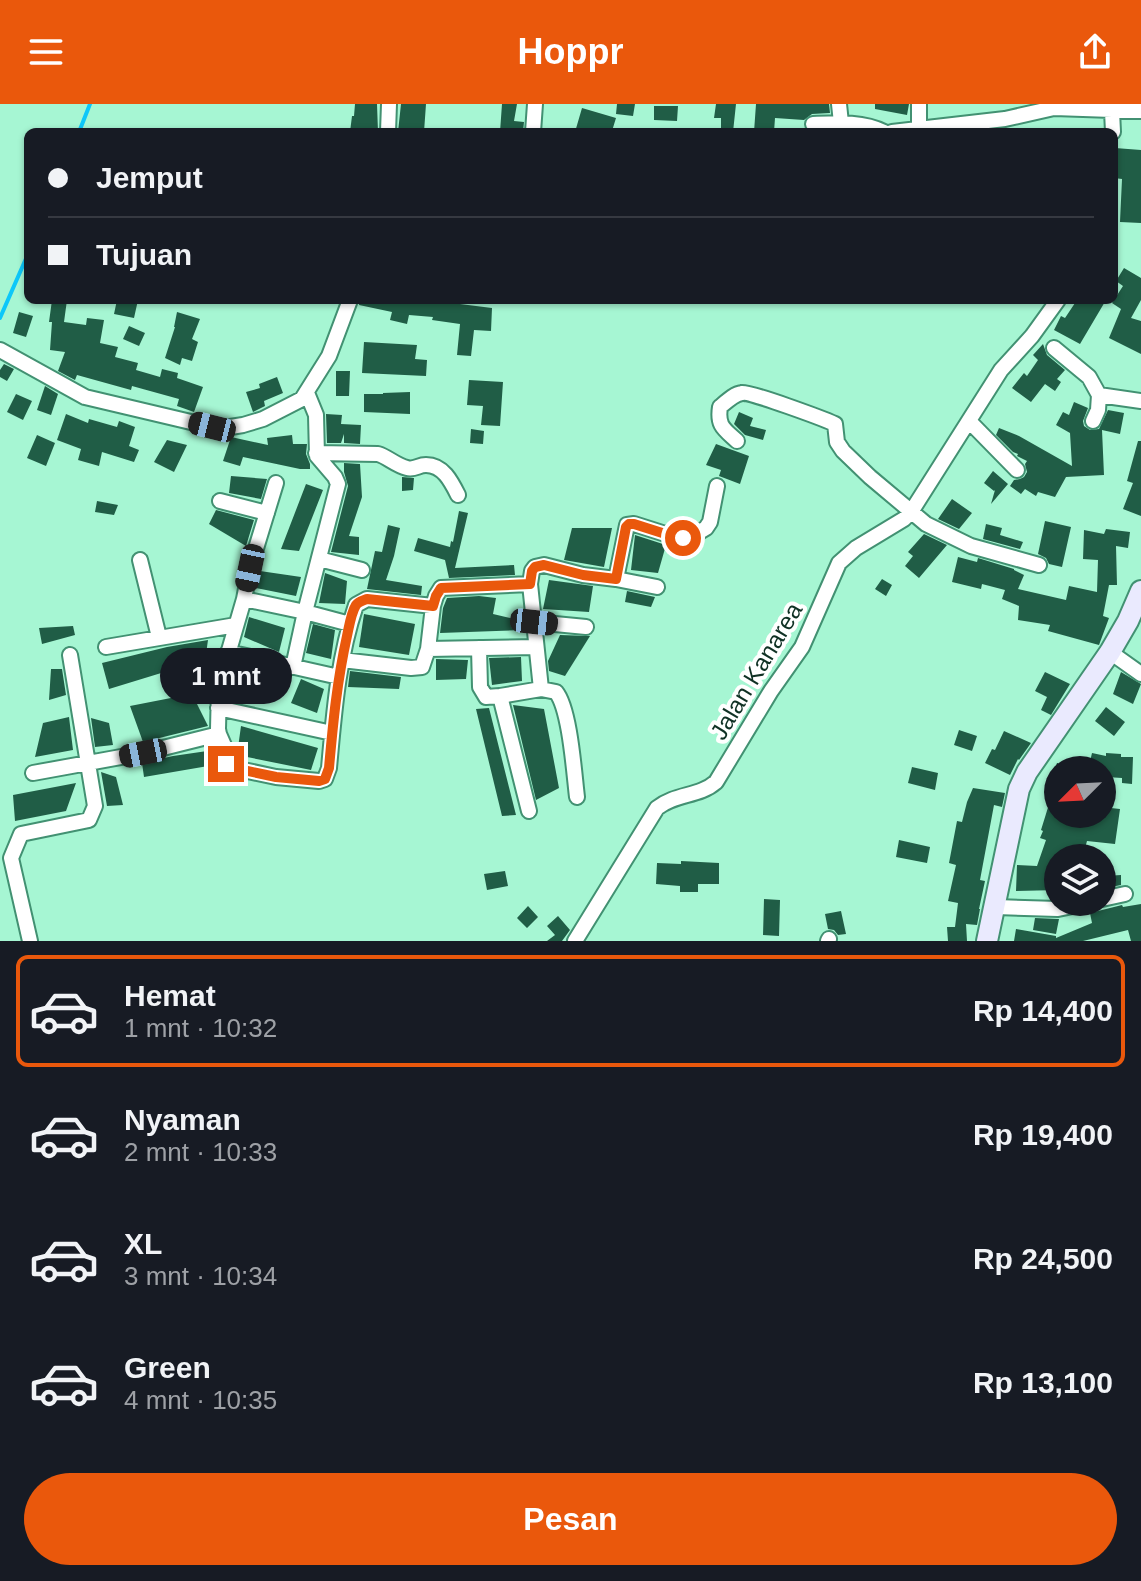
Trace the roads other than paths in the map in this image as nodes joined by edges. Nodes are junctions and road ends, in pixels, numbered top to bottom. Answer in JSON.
{"nodes":[{"id":1,"x":389,"y":104,"type":"edge"},
{"id":2,"x":535,"y":104,"type":"edge"},
{"id":3,"x":839,"y":104,"type":"edge"},
{"id":4,"x":919,"y":104,"type":"edge"},
{"id":5,"x":1094,"y":107,"type":"edge"},
{"id":6,"x":1112,"y":111,"type":"junction"},
{"id":7,"x":1141,"y":111,"type":"edge"},
{"id":8,"x":841,"y":123,"type":"junction"},
{"id":9,"x":813,"y":124,"type":"dead end"},
{"id":10,"x":388,"y":128,"type":"edge"},
{"id":11,"x":533,"y":128,"type":"edge"},
{"id":12,"x":872,"y":128,"type":"edge"},
{"id":13,"x":919,"y":128,"type":"edge"},
{"id":14,"x":928,"y":128,"type":"edge"},
{"id":15,"x":1113,"y":128,"type":"edge"},
{"id":16,"x":348,"y":304,"type":"edge"},
{"id":17,"x":1055,"y":304,"type":"edge"},
{"id":18,"x":1054,"y":348,"type":"dead end"},
{"id":19,"x":1,"y":354,"type":"edge"},
{"id":20,"x":307,"y":393,"type":"junction"},
{"id":21,"x":1099,"y":395,"type":"junction"},
{"id":22,"x":1141,"y":401,"type":"edge"},
{"id":23,"x":969,"y":421,"type":"junction"},
{"id":24,"x":1093,"y":421,"type":"dead end"},
{"id":25,"x":737,"y":441,"type":"dead end"},
{"id":26,"x":316,"y":453,"type":"junction"},
{"id":27,"x":1017,"y":470,"type":"dead end"},
{"id":28,"x":276,"y":483,"type":"dead end"},
{"id":29,"x":717,"y":486,"type":"dead end"},
{"id":30,"x":458,"y":495,"type":"dead end"},
{"id":31,"x":220,"y":501,"type":"dead end"},
{"id":32,"x":911,"y":512,"type":"junction"},
{"id":33,"x":267,"y":513,"type":"junction"},
{"id":34,"x":319,"y":559,"type":"junction"},
{"id":35,"x":140,"y":560,"type":"dead end"},
{"id":36,"x":1039,"y":565,"type":"dead end"},
{"id":37,"x":362,"y":570,"type":"dead end"},
{"id":38,"x":616,"y":579,"type":"junction"},
{"id":39,"x":530,"y":584,"type":"junction"},
{"id":40,"x":657,"y":587,"type":"dead end"},
{"id":41,"x":1141,"y":591,"type":"edge"},
{"id":42,"x":244,"y":599,"type":"junction"},
{"id":43,"x":433,"y":606,"type":"junction"},
{"id":44,"x":305,"y":612,"type":"junction"},
{"id":45,"x":534,"y":622,"type":"junction"},
{"id":46,"x":350,"y":624,"type":"junction"},
{"id":47,"x":236,"y":625,"type":"junction"},
{"id":48,"x":586,"y":627,"type":"dead end"},
{"id":49,"x":159,"y":637,"type":"junction"},
{"id":50,"x":106,"y":647,"type":"dead end"},
{"id":51,"x":536,"y":647,"type":"junction"},
{"id":52,"x":479,"y":648,"type":"junction"},
{"id":53,"x":428,"y":649,"type":"junction"},
{"id":54,"x":228,"y":652,"type":"junction"},
{"id":55,"x":1110,"y":652,"type":"junction"},
{"id":56,"x":70,"y":655,"type":"dead end"},
{"id":57,"x":342,"y":660,"type":"junction"},
{"id":58,"x":293,"y":667,"type":"junction"},
{"id":59,"x":1141,"y":674,"type":"edge"},
{"id":60,"x":339,"y":677,"type":"junction"},
{"id":61,"x":541,"y":689,"type":"junction"},
{"id":62,"x":500,"y":696,"type":"junction"},
{"id":63,"x":218,"y":708,"type":"junction"},
{"id":64,"x":332,"y":733,"type":"junction"},
{"id":65,"x":219,"y":734,"type":"junction"},
{"id":66,"x":88,"y":763,"type":"junction"},
{"id":67,"x":33,"y":773,"type":"dead end"},
{"id":68,"x":577,"y":797,"type":"dead end"},
{"id":69,"x":529,"y":811,"type":"dead end"},
{"id":70,"x":1125,"y":894,"type":"dead end"},
{"id":71,"x":1116,"y":896,"type":"edge"},
{"id":72,"x":996,"y":907,"type":"junction"},
{"id":73,"x":1044,"y":909,"type":"edge"},
{"id":74,"x":30,"y":941,"type":"edge"},
{"id":75,"x":575,"y":941,"type":"edge"},
{"id":76,"x":987,"y":941,"type":"edge"}],
"edges":[{"from":1,"to":10,"type":"street"},
{"from":2,"to":11,"type":"street"},
{"from":3,"to":8,"type":"street"},
{"from":4,"to":13,"type":"street"},
{"from":5,"to":6,"type":"street"},
{"from":5,"to":14,"type":"street"},
{"from":6,"to":7,"type":"street"},
{"from":6,"to":15,"type":"street"},
{"from":8,"to":9,"type":"street"},
{"from":8,"to":12,"type":"street"},
{"from":16,"to":20,"type":"street"},
{"from":17,"to":23,"type":"street","name":"Jalan Kanarea"},
{"from":18,"to":21,"type":"street"},
{"from":19,"to":20,"type":"street"},
{"from":20,"to":26,"type":"street"},
{"from":21,"to":22,"type":"street"},
{"from":21,"to":24,"type":"street"},
{"from":23,"to":27,"type":"street"},
{"from":23,"to":32,"type":"street","name":"Jalan Kanarea"},
{"from":25,"to":32,"type":"street"},
{"from":26,"to":30,"type":"street"},
{"from":26,"to":34,"type":"street"},
{"from":28,"to":33,"type":"street"},
{"from":29,"to":38,"type":"street"},
{"from":31,"to":33,"type":"street"},
{"from":32,"to":36,"type":"street"},
{"from":32,"to":75,"type":"street","name":"Jalan Kanarea"},
{"from":33,"to":42,"type":"street"},
{"from":34,"to":37,"type":"street"},
{"from":34,"to":44,"type":"street"},
{"from":35,"to":49,"type":"street"},
{"from":38,"to":39,"type":"street"},
{"from":38,"to":40,"type":"street"},
{"from":39,"to":43,"type":"street"},
{"from":39,"to":45,"type":"street"},
{"from":41,"to":55,"type":"street"},
{"from":42,"to":44,"type":"street"},
{"from":42,"to":47,"type":"street"},
{"from":43,"to":46,"type":"street"},
{"from":43,"to":53,"type":"street"},
{"from":44,"to":46,"type":"street"},
{"from":44,"to":58,"type":"street"},
{"from":45,"to":48,"type":"street"},
{"from":45,"to":51,"type":"street"},
{"from":46,"to":57,"type":"street"},
{"from":47,"to":49,"type":"street"},
{"from":47,"to":54,"type":"street"},
{"from":49,"to":50,"type":"street"},
{"from":51,"to":52,"type":"street"},
{"from":51,"to":61,"type":"street"},
{"from":52,"to":53,"type":"street"},
{"from":52,"to":62,"type":"street"},
{"from":53,"to":57,"type":"street"},
{"from":54,"to":58,"type":"street"},
{"from":54,"to":63,"type":"street"},
{"from":55,"to":59,"type":"street"},
{"from":55,"to":72,"type":"street"},
{"from":56,"to":66,"type":"street"},
{"from":57,"to":60,"type":"street"},
{"from":58,"to":60,"type":"street"},
{"from":60,"to":64,"type":"street"},
{"from":61,"to":62,"type":"street"},
{"from":61,"to":68,"type":"street"},
{"from":62,"to":69,"type":"street"},
{"from":63,"to":64,"type":"street"},
{"from":63,"to":65,"type":"street"},
{"from":64,"to":65,"type":"street"},
{"from":65,"to":66,"type":"street"},
{"from":66,"to":67,"type":"street"},
{"from":66,"to":74,"type":"street"},
{"from":70,"to":71,"type":"street"},
{"from":72,"to":73,"type":"street"},
{"from":72,"to":76,"type":"street"}]}
